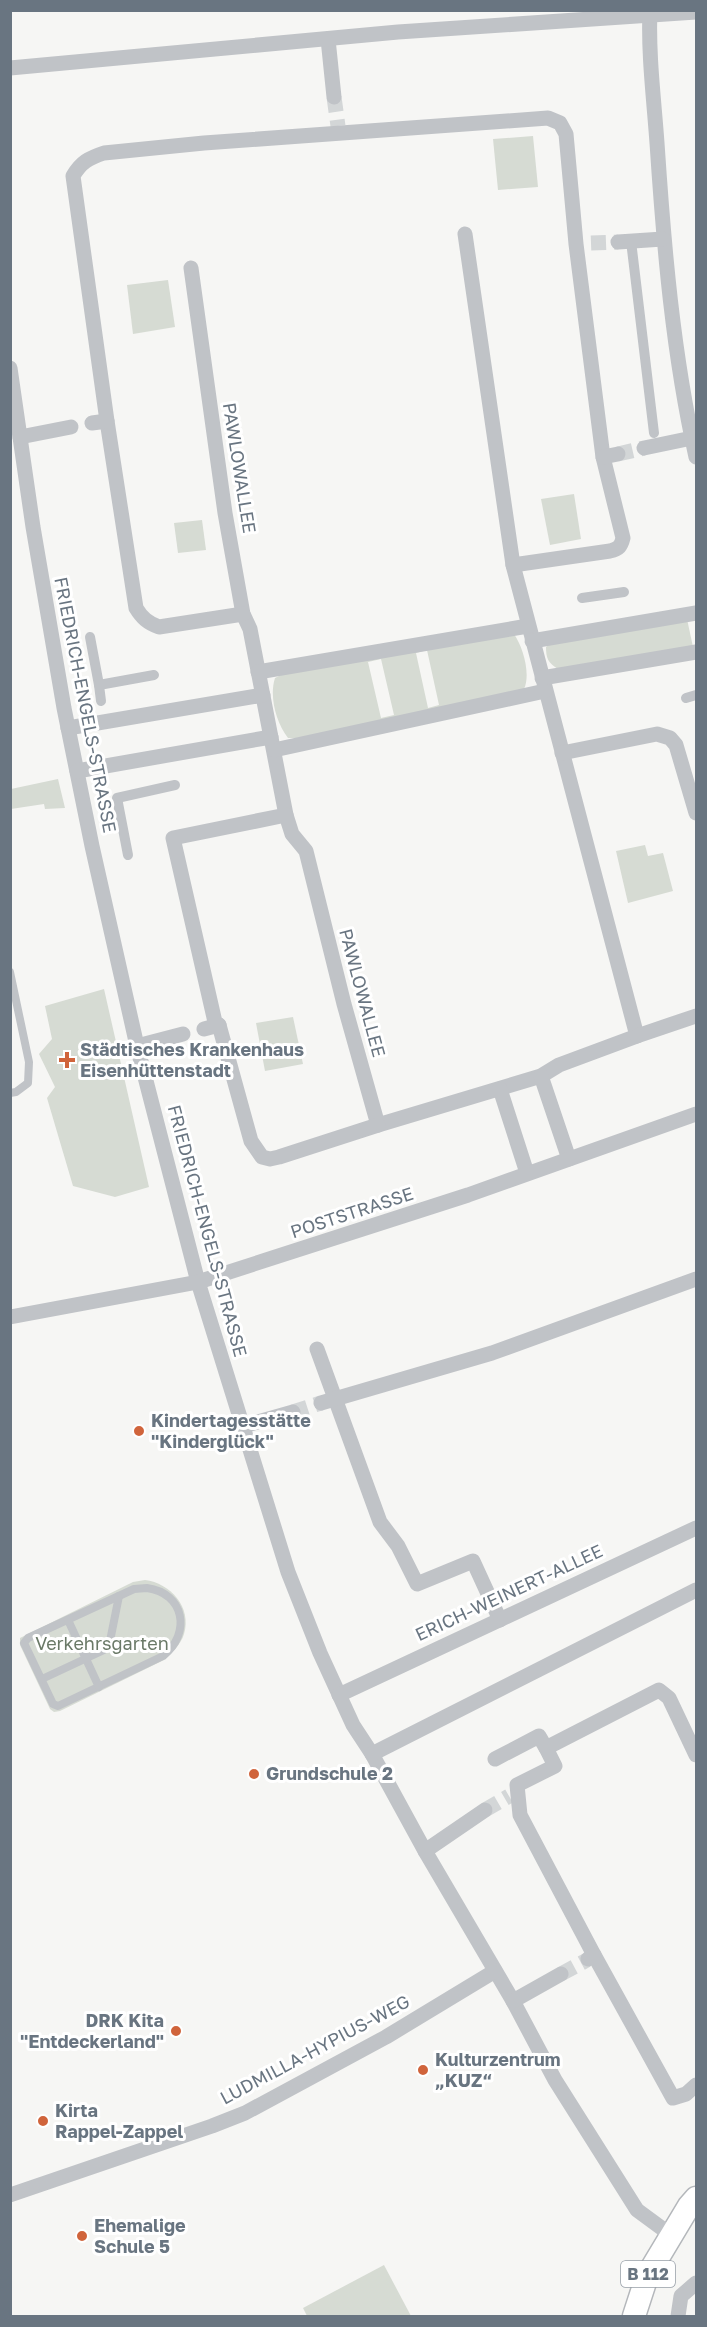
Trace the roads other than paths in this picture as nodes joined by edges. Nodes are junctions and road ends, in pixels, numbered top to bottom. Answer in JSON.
{"nodes":[{"id":1,"x":696,"y":12,"type":"edge"},
{"id":2,"x":649,"y":13,"type":"edge"},
{"id":3,"x":328,"y":39,"type":"junction"},
{"id":4,"x":10,"y":68,"type":"edge"},
{"id":5,"x":334,"y":97,"type":"tunnel mouth"},
{"id":6,"x":465,"y":234,"type":"dead end"},
{"id":7,"x":663,"y":239,"type":"junction"},
{"id":8,"x":624,"y":241,"type":"joint"},
{"id":9,"x":191,"y":268,"type":"dead end"},
{"id":10,"x":10,"y":368,"type":"edge"},
{"id":11,"x":70,"y":428,"type":"dead end"},
{"id":12,"x":654,"y":433,"type":"dead end"},
{"id":13,"x":20,"y":437,"type":"junction"},
{"id":14,"x":692,"y":438,"type":"junction"},
{"id":15,"x":644,"y":448,"type":"tunnel mouth"},
{"id":16,"x":696,"y":457,"type":"edge"},
{"id":17,"x":513,"y":566,"type":"junction"},
{"id":18,"x":624,"y":592,"type":"dead end"},
{"id":19,"x":582,"y":598,"type":"dead end"},
{"id":20,"x":696,"y":613,"type":"edge"},
{"id":21,"x":243,"y":614,"type":"junction"},
{"id":22,"x":528,"y":626,"type":"junction"},
{"id":23,"x":90,"y":637,"type":"dead end"},
{"id":24,"x":532,"y":641,"type":"junction"},
{"id":25,"x":696,"y":652,"type":"edge"},
{"id":26,"x":258,"y":672,"type":"junction"},
{"id":27,"x":154,"y":675,"type":"dead end"},
{"id":28,"x":99,"y":685,"type":"junction"},
{"id":29,"x":543,"y":685,"type":"junction"},
{"id":30,"x":263,"y":695,"type":"junction"},
{"id":31,"x":101,"y":701,"type":"dead end"},
{"id":32,"x":68,"y":728,"type":"junction"},
{"id":33,"x":272,"y":744,"type":"junction"},
{"id":34,"x":562,"y":753,"type":"junction"},
{"id":35,"x":77,"y":771,"type":"junction"},
{"id":36,"x":175,"y":785,"type":"dead end"},
{"id":37,"x":696,"y":813,"type":"edge"},
{"id":38,"x":286,"y":814,"type":"junction"},
{"id":39,"x":128,"y":855,"type":"dead end"},
{"id":40,"x":10,"y":972,"type":"edge"},
{"id":41,"x":696,"y":1016,"type":"edge"},
{"id":42,"x":183,"y":1034,"type":"dead end"},
{"id":43,"x":637,"y":1036,"type":"junction"},
{"id":44,"x":137,"y":1046,"type":"junction"},
{"id":45,"x":541,"y":1076,"type":"junction"},
{"id":46,"x":500,"y":1089,"type":"junction"},
{"id":47,"x":10,"y":1093,"type":"edge"},
{"id":48,"x":696,"y":1114,"type":"edge"},
{"id":49,"x":378,"y":1125,"type":"junction"},
{"id":50,"x":569,"y":1159,"type":"junction"},
{"id":51,"x":527,"y":1173,"type":"junction"},
{"id":52,"x":696,"y":1279,"type":"edge"},
{"id":53,"x":198,"y":1282,"type":"junction"},
{"id":54,"x":10,"y":1317,"type":"edge"},
{"id":55,"x":318,"y":1349,"type":"dead end"},
{"id":56,"x":328,"y":1401,"type":"junction"},
{"id":57,"x":293,"y":1412,"type":"tunnel mouth"},
{"id":58,"x":243,"y":1426,"type":"junction"},
{"id":59,"x":696,"y":1528,"type":"edge"},
{"id":60,"x":696,"y":1590,"type":"edge"},
{"id":61,"x":119,"y":1596,"type":"junction"},
{"id":62,"x":68,"y":1620,"type":"junction"},
{"id":63,"x":500,"y":1620,"type":"junction"},
{"id":64,"x":86,"y":1658,"type":"junction"},
{"id":65,"x":42,"y":1679,"type":"junction"},
{"id":66,"x":99,"y":1687,"type":"junction"},
{"id":67,"x":339,"y":1695,"type":"junction"},
{"id":68,"x":546,"y":1748,"type":"junction"},
{"id":69,"x":372,"y":1754,"type":"junction"},
{"id":70,"x":696,"y":1755,"type":"edge"},
{"id":71,"x":495,"y":1759,"type":"dead end"},
{"id":72,"x":485,"y":1810,"type":"tunnel mouth"},
{"id":73,"x":425,"y":1851,"type":"junction"},
{"id":74,"x":495,"y":1971,"type":"junction"},
{"id":75,"x":561,"y":1974,"type":"tunnel mouth"},
{"id":76,"x":513,"y":2001,"type":"junction"},
{"id":77,"x":696,"y":2085,"type":"edge"},
{"id":78,"x":10,"y":2195,"type":"edge"},
{"id":79,"x":696,"y":2198,"type":"edge"},
{"id":80,"x":671,"y":2235,"type":"junction"},
{"id":81,"x":696,"y":2283,"type":"edge"},
{"id":82,"x":634,"y":2316,"type":"edge"},
{"id":83,"x":678,"y":2316,"type":"edge"}],
"edges":[{"from":1,"to":2,"type":"street"},
{"from":2,"to":3,"type":"street"},
{"from":2,"to":7,"type":"street"},
{"from":3,"to":4,"type":"street"},
{"from":3,"to":5,"type":"street"},
{"from":6,"to":17,"type":"street"},
{"from":7,"to":8,"type":"street"},
{"from":7,"to":14,"type":"street"},
{"from":8,"to":12,"type":"street"},
{"from":9,"to":21,"type":"street","name":"PAWLOWALLEE"},
{"from":10,"to":13,"type":"street","name":"FRIEDRICH-ENGELS-STRASSE"},
{"from":11,"to":13,"type":"street"},
{"from":13,"to":32,"type":"street","name":"FRIEDRICH-ENGELS-STRASSE"},
{"from":14,"to":15,"type":"street"},
{"from":14,"to":16,"type":"street"},
{"from":17,"to":21,"type":"street"},
{"from":17,"to":22,"type":"street"},
{"from":18,"to":19,"type":"street"},
{"from":20,"to":24,"type":"street"},
{"from":21,"to":26,"type":"street","name":"PAWLOWALLEE"},
{"from":22,"to":24,"type":"street"},
{"from":22,"to":26,"type":"street"},
{"from":23,"to":28,"type":"street"},
{"from":24,"to":29,"type":"street"},
{"from":25,"to":29,"type":"street"},
{"from":26,"to":30,"type":"street","name":"PAWLOWALLEE"},
{"from":27,"to":28,"type":"street"},
{"from":28,"to":31,"type":"street"},
{"from":29,"to":33,"type":"street"},
{"from":29,"to":34,"type":"street"},
{"from":30,"to":32,"type":"street"},
{"from":30,"to":33,"type":"street","name":"PAWLOWALLEE"},
{"from":32,"to":35,"type":"street","name":"FRIEDRICH-ENGELS-STRASSE"},
{"from":33,"to":35,"type":"street"},
{"from":33,"to":38,"type":"street","name":"PAWLOWALLEE"},
{"from":34,"to":37,"type":"street"},
{"from":34,"to":43,"type":"street"},
{"from":35,"to":44,"type":"street","name":"FRIEDRICH-ENGELS-STRASSE"},
{"from":36,"to":39,"type":"street"},
{"from":38,"to":49,"type":"street","name":"PAWLOWALLEE"},
{"from":38,"to":49,"type":"street"},
{"from":40,"to":47,"type":"lane"},
{"from":41,"to":43,"type":"street"},
{"from":42,"to":44,"type":"street"},
{"from":43,"to":45,"type":"street"},
{"from":44,"to":53,"type":"street","name":"FRIEDRICH-ENGELS-STRASSE"},
{"from":45,"to":46,"type":"street"},
{"from":45,"to":50,"type":"street"},
{"from":46,"to":49,"type":"street"},
{"from":46,"to":51,"type":"street"},
{"from":48,"to":50,"type":"street","name":"POSTSTRASSE"},
{"from":50,"to":51,"type":"street","name":"POSTSTRASSE"},
{"from":51,"to":53,"type":"street","name":"POSTSTRASSE"},
{"from":52,"to":56,"type":"street"},
{"from":53,"to":54,"type":"street","name":"POSTSTRASSE"},
{"from":53,"to":58,"type":"street","name":"FRIEDRICH-ENGELS-STRASSE"},
{"from":55,"to":56,"type":"street"},
{"from":56,"to":63,"type":"street"},
{"from":57,"to":58,"type":"street"},
{"from":58,"to":67,"type":"street","name":"FRIEDRICH-ENGELS-STRASSE"},
{"from":59,"to":63,"type":"street","name":"ERICH-WEINERT-ALLEE"},
{"from":60,"to":69,"type":"street"},
{"from":61,"to":62,"type":"lane"},
{"from":61,"to":64,"type":"lane"},
{"from":61,"to":66,"type":"lane"},
{"from":62,"to":64,"type":"lane"},
{"from":62,"to":65,"type":"lane"},
{"from":63,"to":67,"type":"street","name":"ERICH-WEINERT-ALLEE"},
{"from":64,"to":65,"type":"lane"},
{"from":64,"to":66,"type":"lane"},
{"from":65,"to":66,"type":"lane"},
{"from":67,"to":69,"type":"street","name":"FRIEDRICH-ENGELS-STRASSE"},
{"from":68,"to":70,"type":"street"},
{"from":68,"to":71,"type":"street"},
{"from":68,"to":77,"type":"street"},
{"from":69,"to":73,"type":"street","name":"FRIEDRICH-ENGELS-STRASSE"},
{"from":72,"to":73,"type":"street"},
{"from":73,"to":74,"type":"street","name":"FRIEDRICH-ENGELS-STRASSE"},
{"from":74,"to":76,"type":"street","name":"FRIEDRICH-ENGELS-STRASSE"},
{"from":74,"to":78,"type":"street","name":"LUDMILLA-HYPIUS-WEG"},
{"from":75,"to":76,"type":"street"},
{"from":76,"to":80,"type":"street","name":"FRIEDRICH-ENGELS-STRASSE"},
{"from":79,"to":80,"type":"main road","number":"B 112"},
{"from":80,"to":82,"type":"main road","number":"B 112"},
{"from":81,"to":83,"type":"street"}]}
